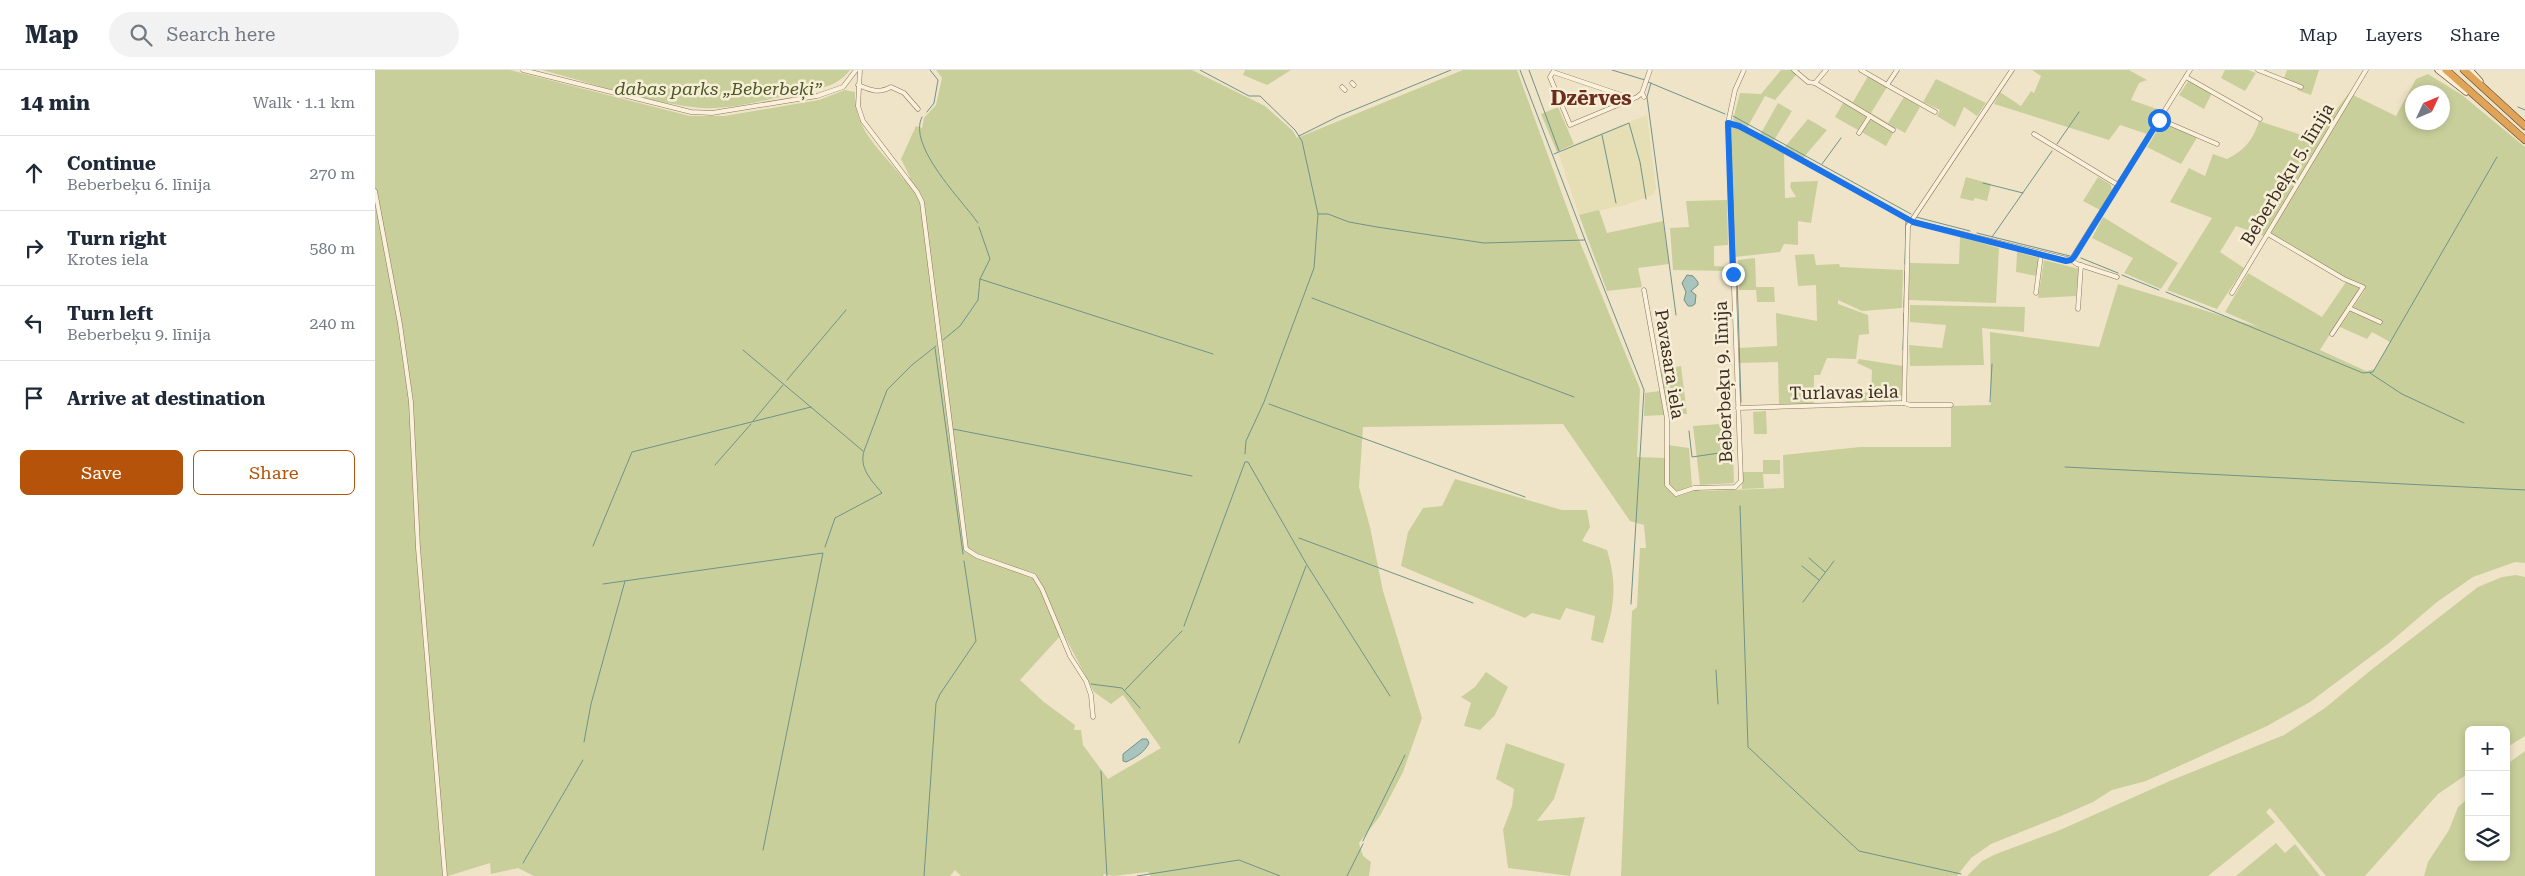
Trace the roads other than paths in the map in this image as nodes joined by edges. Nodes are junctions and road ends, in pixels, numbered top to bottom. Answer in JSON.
{"nodes":[{"id":1,"x":523,"y":70,"type":"edge"},
{"id":2,"x":856,"y":70,"type":"edge"},
{"id":3,"x":861,"y":70,"type":"edge"},
{"id":4,"x":1650,"y":70,"type":"edge"},
{"id":5,"x":1744,"y":70,"type":"edge"},
{"id":6,"x":1794,"y":70,"type":"edge"},
{"id":7,"x":1826,"y":70,"type":"edge"},
{"id":8,"x":1861,"y":70,"type":"edge"},
{"id":9,"x":1897,"y":70,"type":"edge"},
{"id":10,"x":2012,"y":70,"type":"edge"},
{"id":11,"x":2190,"y":70,"type":"edge"},
{"id":12,"x":2258,"y":70,"type":"edge"},
{"id":13,"x":2367,"y":70,"type":"edge"},
{"id":14,"x":2438,"y":70,"type":"edge"},
{"id":15,"x":2446,"y":70,"type":"edge"},
{"id":16,"x":2464,"y":70,"type":"edge"},
{"id":17,"x":2470,"y":70,"type":"edge"},
{"id":18,"x":2186,"y":77,"type":"junction"},
{"id":19,"x":1815,"y":83,"type":"junction"},
{"id":20,"x":858,"y":85,"type":"junction"},
{"id":21,"x":1887,"y":85,"type":"junction"},
{"id":22,"x":2301,"y":87,"type":"dead end"},
{"id":23,"x":1635,"y":98,"type":"junction"},
{"id":24,"x":2496,"y":100,"type":"junction"},
{"id":25,"x":918,"y":109,"type":"dead end"},
{"id":26,"x":1935,"y":112,"type":"dead end"},
{"id":27,"x":2495,"y":114,"type":"junction"},
{"id":28,"x":1869,"y":116,"type":"junction"},
{"id":29,"x":2260,"y":119,"type":"dead end"},
{"id":30,"x":2159,"y":120,"type":"junction"},
{"id":31,"x":1728,"y":123,"type":"junction"},
{"id":32,"x":2525,"y":126,"type":"edge"},
{"id":33,"x":1893,"y":130,"type":"dead end"},
{"id":34,"x":1859,"y":133,"type":"dead end"},
{"id":35,"x":2034,"y":134,"type":"dead end"},
{"id":36,"x":2525,"y":140,"type":"edge"},
{"id":37,"x":2217,"y":144,"type":"dead end"},
{"id":38,"x":2118,"y":184,"type":"junction"},
{"id":39,"x":375,"y":191,"type":"edge"},
{"id":40,"x":1910,"y":220,"type":"junction"},
{"id":41,"x":2268,"y":234,"type":"junction"},
{"id":42,"x":2041,"y":255,"type":"junction"},
{"id":43,"x":2071,"y":260,"type":"junction"},
{"id":44,"x":2081,"y":266,"type":"junction"},
{"id":45,"x":2117,"y":277,"type":"dead end"},
{"id":46,"x":1644,"y":290,"type":"dead end"},
{"id":47,"x":2036,"y":293,"type":"dead end"},
{"id":48,"x":2232,"y":293,"type":"dead end"},
{"id":49,"x":2349,"y":308,"type":"junction"},
{"id":50,"x":2078,"y":309,"type":"dead end"},
{"id":51,"x":2380,"y":322,"type":"dead end"},
{"id":52,"x":2333,"y":334,"type":"dead end"},
{"id":53,"x":1904,"y":403,"type":"junction"},
{"id":54,"x":1951,"y":405,"type":"dead end"},
{"id":55,"x":1738,"y":408,"type":"junction"},
{"id":56,"x":1739,"y":485,"type":"joint"},
{"id":57,"x":1093,"y":717,"type":"dead end"},
{"id":58,"x":445,"y":876,"type":"edge"}],
"edges":[{"from":1,"to":2,"type":"street"},
{"from":3,"to":20,"type":"street"},
{"from":4,"to":23,"type":"street"},
{"from":5,"to":31,"type":"street","name":"Beberbeķu 9. līnija"},
{"from":6,"to":19,"type":"street"},
{"from":7,"to":19,"type":"street"},
{"from":8,"to":21,"type":"street"},
{"from":9,"to":21,"type":"street"},
{"from":10,"to":40,"type":"street"},
{"from":11,"to":18,"type":"street"},
{"from":12,"to":22,"type":"street"},
{"from":13,"to":41,"type":"street","name":"Beberbeķu 5. līnija"},
{"from":14,"to":27,"type":"street"},
{"from":15,"to":27,"type":"highway"},
{"from":16,"to":24,"type":"highway"},
{"from":17,"to":24,"type":"street"},
{"from":18,"to":29,"type":"street"},
{"from":18,"to":30,"type":"street"},
{"from":19,"to":28,"type":"street"},
{"from":20,"to":25,"type":"street"},
{"from":20,"to":57,"type":"street"},
{"from":21,"to":26,"type":"street"},
{"from":23,"to":23,"type":"street"},
{"from":24,"to":32,"type":"highway"},
{"from":27,"to":36,"type":"highway"},
{"from":28,"to":33,"type":"street"},
{"from":28,"to":34,"type":"street"},
{"from":30,"to":37,"type":"street"},
{"from":30,"to":38,"type":"street"},
{"from":31,"to":40,"type":"street"},
{"from":31,"to":55,"type":"street","name":"Beberbeķu 9. līnija"},
{"from":35,"to":38,"type":"street"},
{"from":38,"to":43,"type":"street"},
{"from":39,"to":58,"type":"street"},
{"from":40,"to":42,"type":"street"},
{"from":40,"to":53,"type":"street"},
{"from":41,"to":48,"type":"street","name":"Beberbeķu 5. līnija"},
{"from":41,"to":49,"type":"street"},
{"from":42,"to":43,"type":"street"},
{"from":42,"to":47,"type":"street"},
{"from":43,"to":44,"type":"street"},
{"from":44,"to":45,"type":"street"},
{"from":44,"to":50,"type":"street"},
{"from":46,"to":56,"type":"street","name":"Pavasara iela"},
{"from":49,"to":51,"type":"street"},
{"from":49,"to":52,"type":"street"},
{"from":53,"to":54,"type":"street","name":"Turlavas iela"},
{"from":53,"to":55,"type":"street","name":"Turlavas iela"},
{"from":55,"to":56,"type":"street","name":"Beberbeķu 9. līnija"}]}
